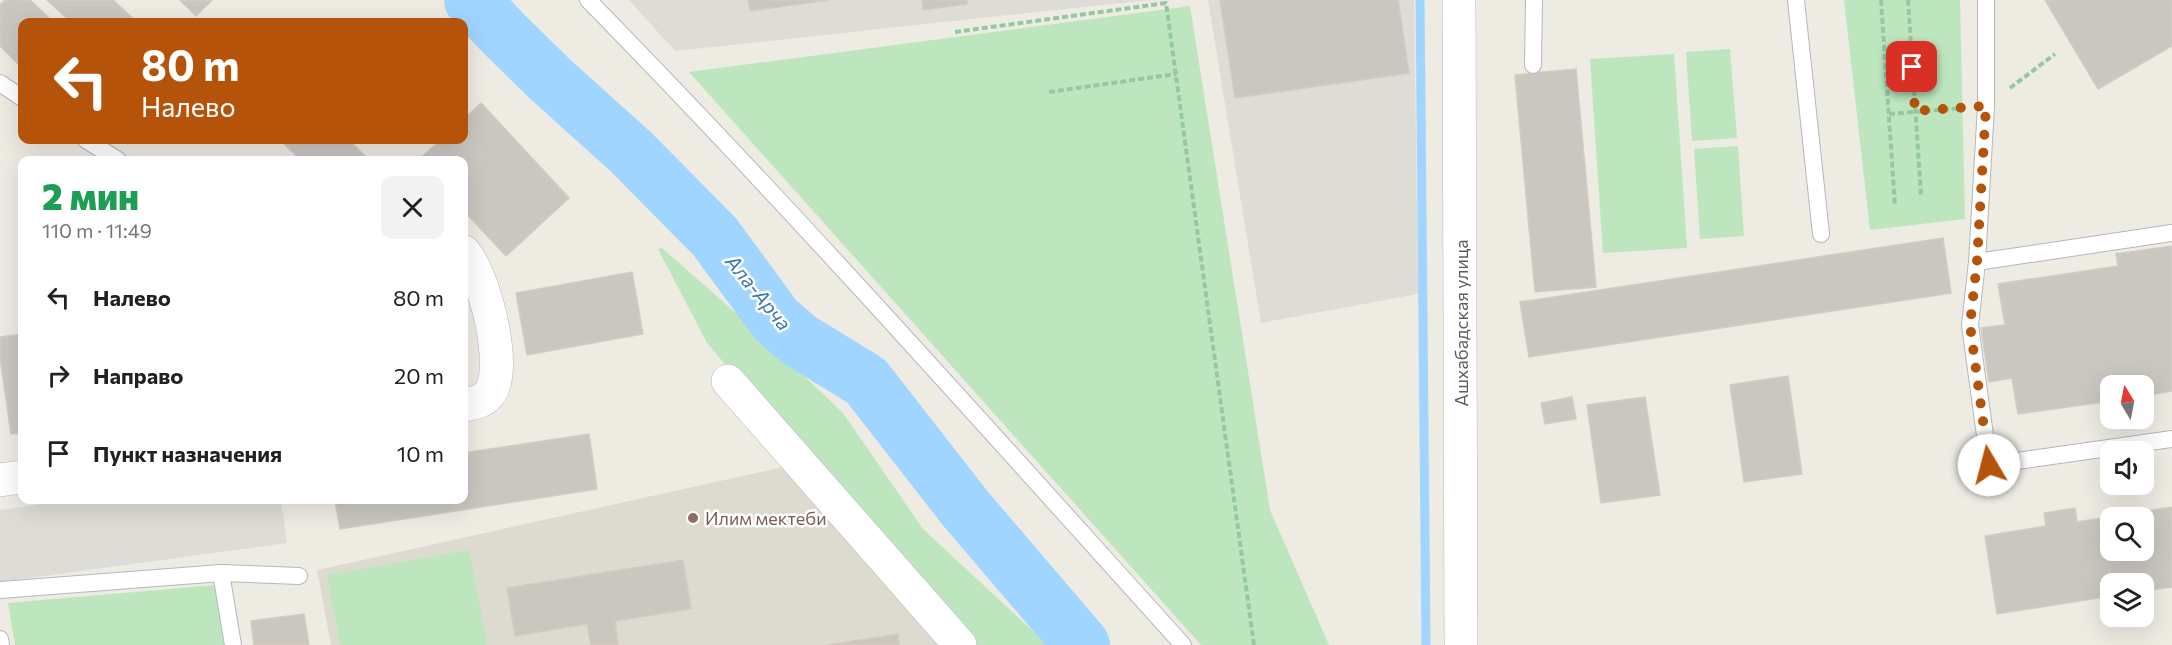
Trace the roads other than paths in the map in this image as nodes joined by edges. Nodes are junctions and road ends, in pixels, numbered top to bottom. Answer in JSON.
{"nodes":[{"id":1,"x":588,"y":0,"type":"edge"},
{"id":2,"x":1459,"y":0,"type":"edge"},
{"id":3,"x":1534,"y":0,"type":"edge"},
{"id":4,"x":1796,"y":0,"type":"edge"},
{"id":5,"x":1986,"y":0,"type":"edge"},
{"id":6,"x":1533,"y":65,"type":"dead end"},
{"id":7,"x":0,"y":83,"type":"edge"},
{"id":8,"x":18,"y":95,"type":"edge"},
{"id":9,"x":92,"y":144,"type":"edge"},
{"id":10,"x":112,"y":156,"type":"edge"},
{"id":11,"x":2172,"y":233,"type":"edge"},
{"id":12,"x":1821,"y":234,"type":"dead end"},
{"id":13,"x":468,"y":260,"type":"edge"},
{"id":14,"x":1977,"y":262,"type":"junction"},
{"id":15,"x":728,"y":381,"type":"dead end"},
{"id":16,"x":468,"y":404,"type":"edge"},
{"id":17,"x":2172,"y":439,"type":"edge"},
{"id":18,"x":18,"y":478,"type":"edge"},
{"id":19,"x":0,"y":480,"type":"edge"},
{"id":20,"x":221,"y":573,"type":"junction"},
{"id":21,"x":299,"y":576,"type":"dead end"},
{"id":22,"x":0,"y":590,"type":"edge"},
{"id":23,"x":0,"y":639,"type":"edge"},
{"id":24,"x":1,"y":645,"type":"edge"},
{"id":25,"x":233,"y":645,"type":"edge"},
{"id":26,"x":960,"y":645,"type":"edge"},
{"id":27,"x":1183,"y":645,"type":"edge"},
{"id":28,"x":1461,"y":645,"type":"edge"}],
"edges":[{"from":1,"to":27,"type":"lane"},
{"from":2,"to":28,"type":"street","name":"Ашхабадская улица"},
{"from":3,"to":6,"type":"lane"},
{"from":4,"to":12,"type":"lane"},
{"from":5,"to":14,"type":"lane"},
{"from":7,"to":8,"type":"lane"},
{"from":9,"to":10,"type":"lane"},
{"from":11,"to":14,"type":"lane"},
{"from":13,"to":16,"type":"street"},
{"from":14,"to":17,"type":"lane"},
{"from":15,"to":26,"type":"street"},
{"from":18,"to":19,"type":"street"},
{"from":20,"to":21,"type":"lane"},
{"from":20,"to":22,"type":"lane"},
{"from":20,"to":25,"type":"lane"},
{"from":23,"to":24,"type":"lane"}]}
